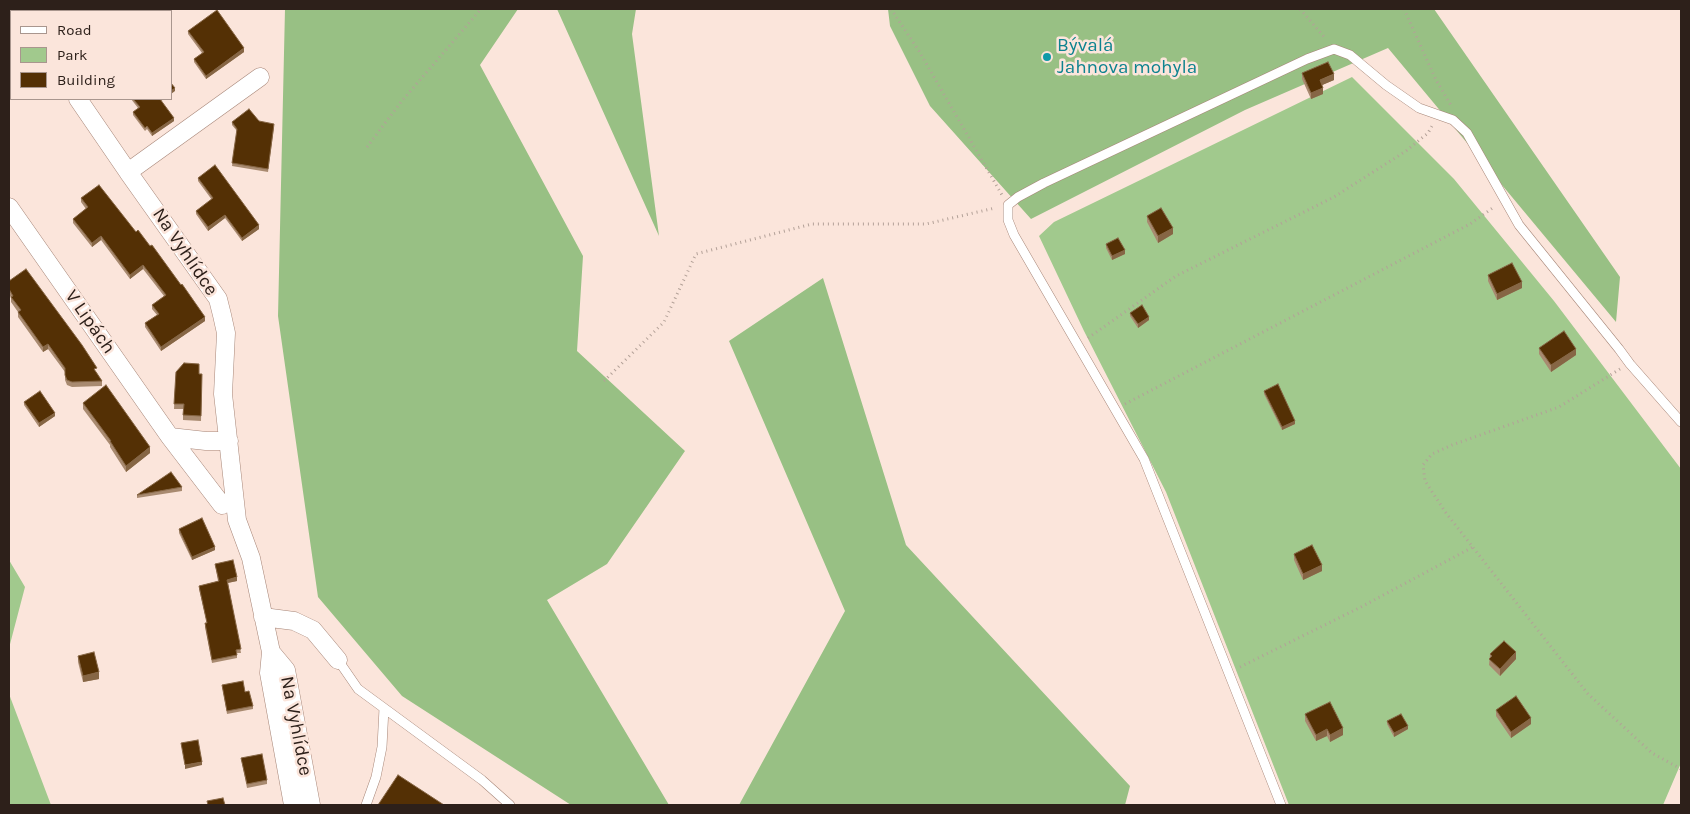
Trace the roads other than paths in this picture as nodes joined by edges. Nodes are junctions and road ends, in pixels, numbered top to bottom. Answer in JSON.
{"nodes":[{"id":1,"x":260,"y":77,"type":"dead end"},
{"id":2,"x":79,"y":100,"type":"edge"},
{"id":3,"x":128,"y":172,"type":"junction"},
{"id":4,"x":9,"y":207,"type":"edge"},
{"id":5,"x":1681,"y":422,"type":"edge"},
{"id":6,"x":170,"y":436,"type":"junction"},
{"id":7,"x":229,"y":441,"type":"junction"},
{"id":8,"x":222,"y":505,"type":"dead end"},
{"id":9,"x":263,"y":617,"type":"junction"},
{"id":10,"x":270,"y":652,"type":"junction"},
{"id":11,"x":338,"y":660,"type":"joint"},
{"id":12,"x":384,"y":708,"type":"junction"},
{"id":13,"x":293,"y":805,"type":"edge"},
{"id":14,"x":311,"y":805,"type":"edge"},
{"id":15,"x":366,"y":805,"type":"edge"},
{"id":16,"x":510,"y":805,"type":"edge"},
{"id":17,"x":1281,"y":805,"type":"edge"}],
"edges":[{"from":1,"to":3,"type":"street"},
{"from":2,"to":3,"type":"street","name":"Na Vyhlídce"},
{"from":3,"to":7,"type":"street","name":"Na Vyhlídce"},
{"from":4,"to":6,"type":"street","name":"V Lipách"},
{"from":5,"to":17,"type":"lane"},
{"from":6,"to":7,"type":"street"},
{"from":6,"to":8,"type":"street","name":"V Lipách"},
{"from":7,"to":9,"type":"street","name":"Na Vyhlídce"},
{"from":9,"to":10,"type":"street","name":"Na Vyhlídce"},
{"from":9,"to":11,"type":"street"},
{"from":10,"to":13,"type":"street","name":"Na Vyhlídce"},
{"from":10,"to":14,"type":"street","name":"Na Vyhlídce"},
{"from":11,"to":12,"type":"lane"},
{"from":12,"to":15,"type":"lane"},
{"from":12,"to":16,"type":"lane"}]}
